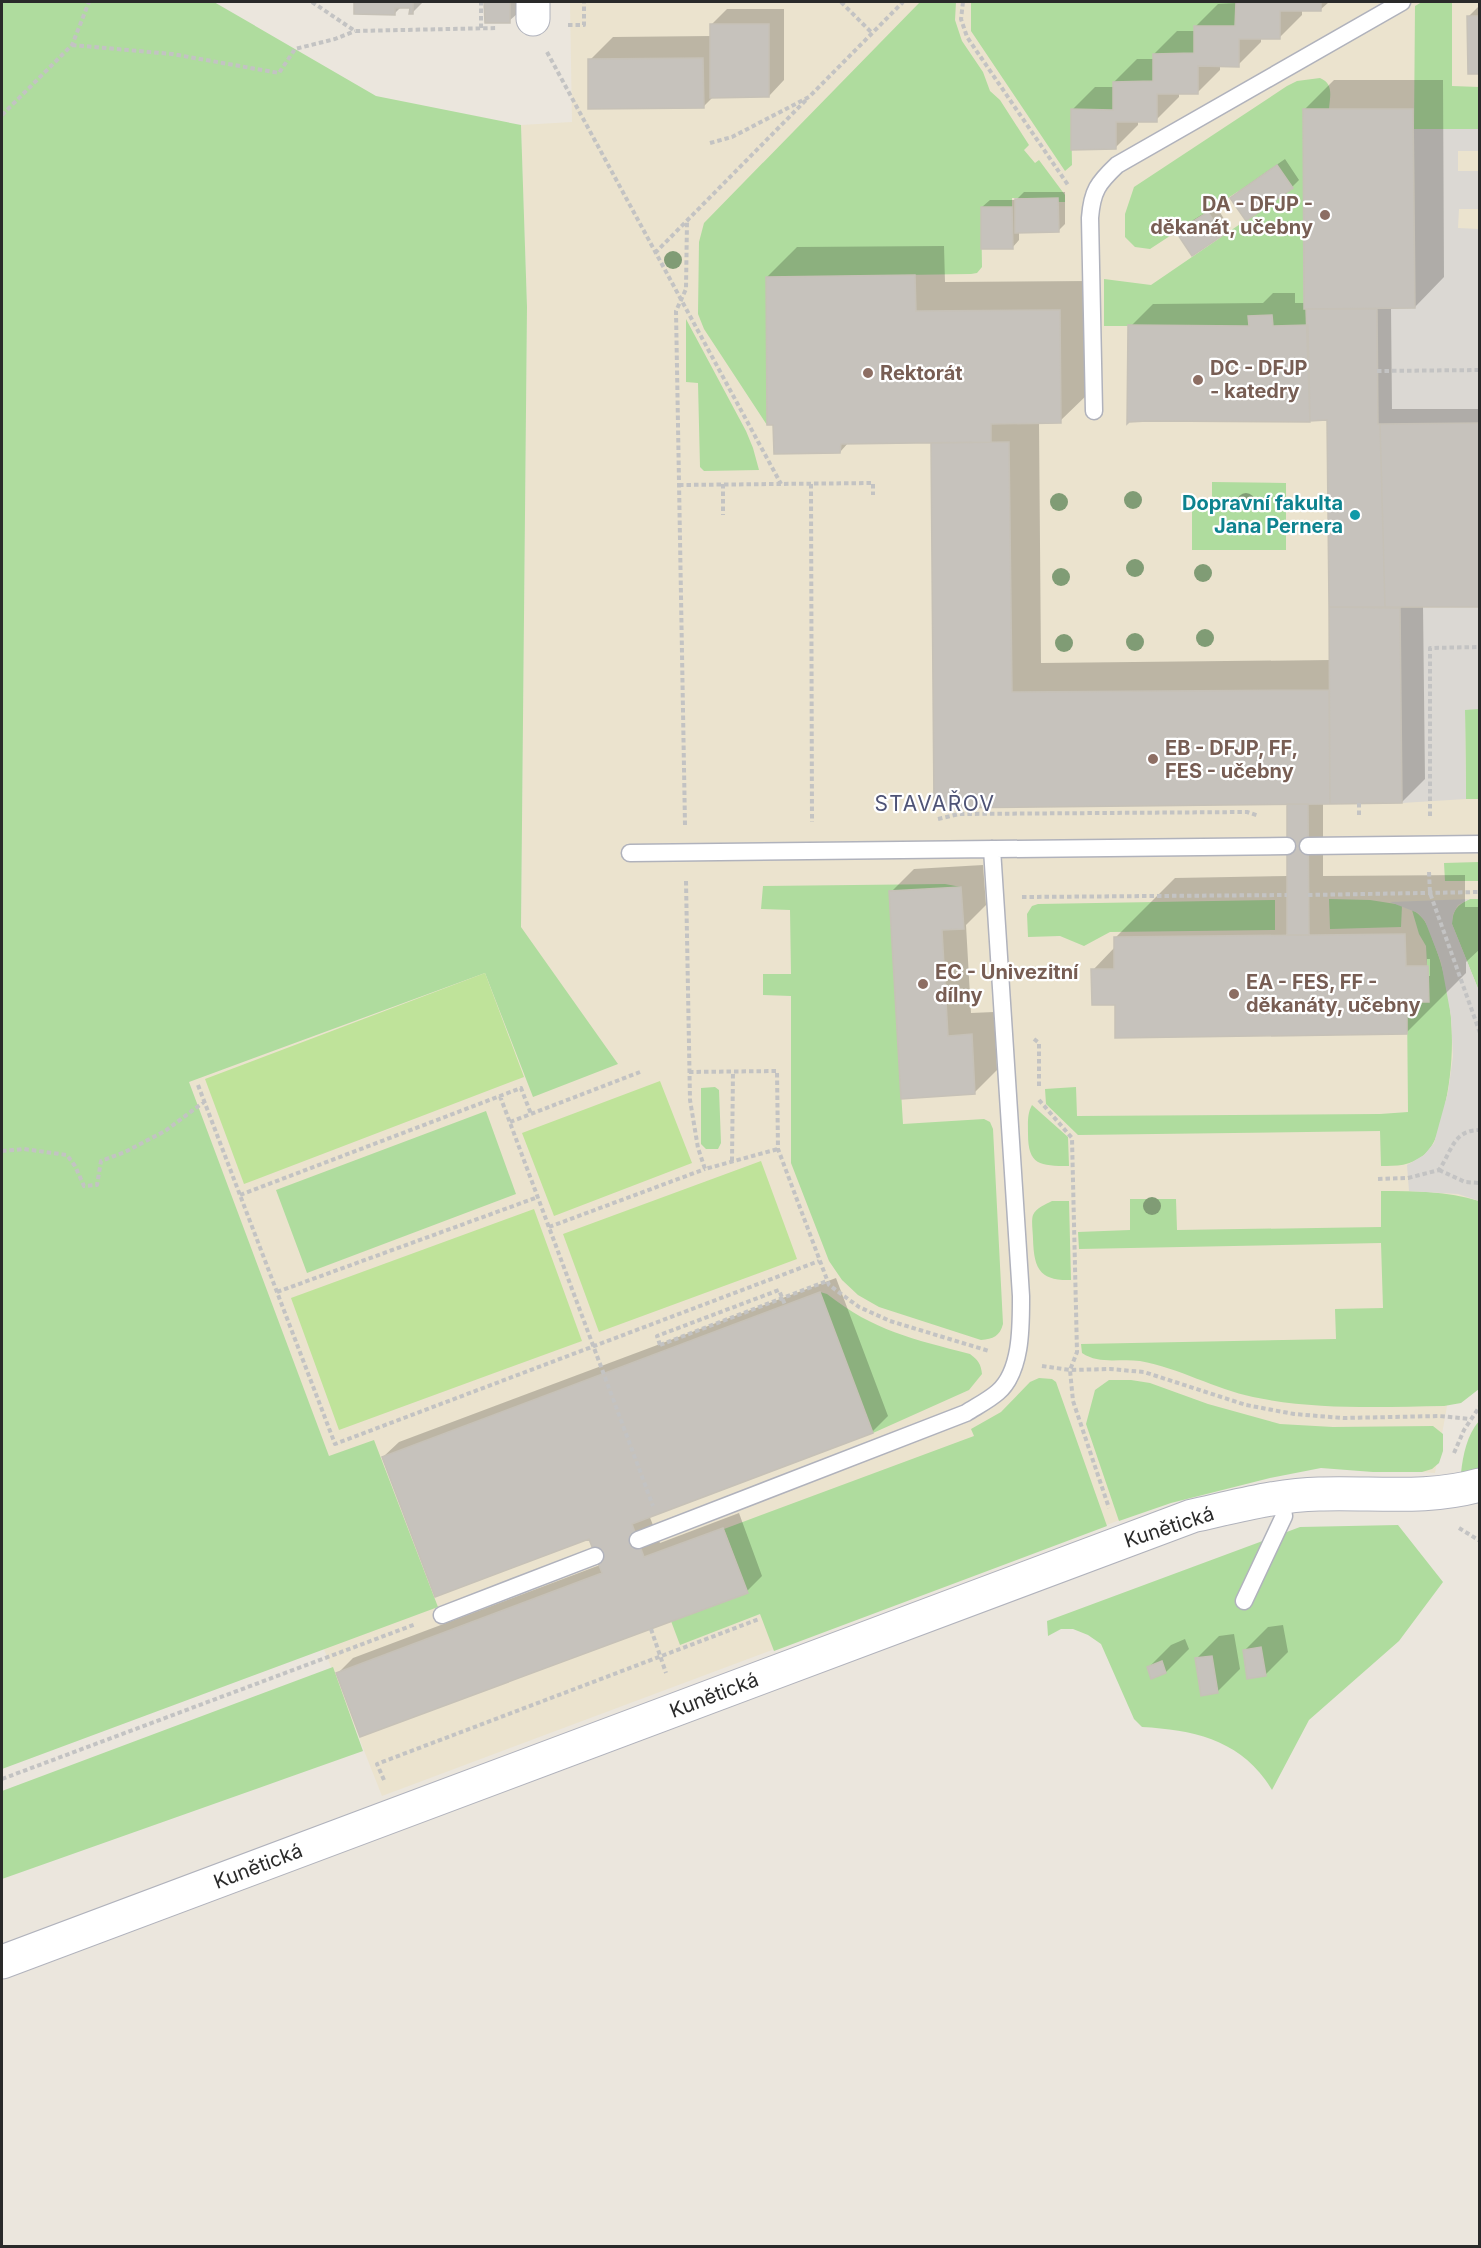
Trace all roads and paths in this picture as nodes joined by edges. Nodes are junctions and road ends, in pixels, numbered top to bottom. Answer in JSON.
{"nodes":[{"id":1,"x":89,"y":2,"type":"edge"},
{"id":2,"x":312,"y":2,"type":"edge"},
{"id":3,"x":481,"y":2,"type":"edge"},
{"id":4,"x":584,"y":2,"type":"edge"},
{"id":5,"x":841,"y":2,"type":"edge"},
{"id":6,"x":903,"y":2,"type":"edge"},
{"id":7,"x":963,"y":2,"type":"edge"},
{"id":8,"x":1402,"y":2,"type":"edge"},
{"id":9,"x":544,"y":23,"type":"edge"},
{"id":10,"x":502,"y":27,"type":"dead end"},
{"id":11,"x":480,"y":28,"type":"junction"},
{"id":12,"x":355,"y":31,"type":"junction"},
{"id":13,"x":872,"y":33,"type":"junction"},
{"id":14,"x":72,"y":45,"type":"junction"},
{"id":15,"x":809,"y":97,"type":"junction"},
{"id":16,"x":2,"y":115,"type":"edge"},
{"id":17,"x":710,"y":142,"type":"dead end"},
{"id":18,"x":1090,"y":218,"type":"junction"},
{"id":19,"x":687,"y":221,"type":"junction"},
{"id":20,"x":655,"y":253,"type":"junction"},
{"id":21,"x":681,"y":300,"type":"junction"},
{"id":22,"x":1479,"y":370,"type":"edge"},
{"id":23,"x":1377,"y":371,"type":"dead end"},
{"id":24,"x":1094,"y":411,"type":"dead end"},
{"id":25,"x":723,"y":484,"type":"junction"},
{"id":26,"x":781,"y":484,"type":"junction"},
{"id":27,"x":811,"y":484,"type":"junction"},
{"id":28,"x":679,"y":485,"type":"junction"},
{"id":29,"x":873,"y":495,"type":"dead end"},
{"id":30,"x":723,"y":514,"type":"dead end"},
{"id":31,"x":1479,"y":647,"type":"edge"},
{"id":32,"x":1359,"y":803,"type":"dead end"},
{"id":33,"x":1266,"y":819,"type":"dead end"},
{"id":34,"x":1359,"y":819,"type":"dead end"},
{"id":35,"x":931,"y":821,"type":"dead end"},
{"id":36,"x":801,"y":822,"type":"dead end"},
{"id":37,"x":812,"y":822,"type":"junction"},
{"id":38,"x":823,"y":822,"type":"dead end"},
{"id":39,"x":1479,"y":844,"type":"edge"},
{"id":40,"x":1429,"y":845,"type":"junction"},
{"id":41,"x":1287,"y":846,"type":"dead end"},
{"id":42,"x":1308,"y":846,"type":"dead end"},
{"id":43,"x":992,"y":849,"type":"junction"},
{"id":44,"x":630,"y":852,"type":"dead end"},
{"id":45,"x":685,"y":852,"type":"junction"},
{"id":46,"x":1479,"y":892,"type":"edge"},
{"id":47,"x":1430,"y":893,"type":"junction"},
{"id":48,"x":1308,"y":895,"type":"dead end"},
{"id":49,"x":1022,"y":897,"type":"dead end"},
{"id":50,"x":1023,"y":909,"type":"dead end"},
{"id":51,"x":1479,"y":1033,"type":"edge"},
{"id":52,"x":1030,"y":1035,"type":"dead end"},
{"id":53,"x":733,"y":1071,"type":"junction"},
{"id":54,"x":640,"y":1072,"type":"dead end"},
{"id":55,"x":689,"y":1072,"type":"junction"},
{"id":56,"x":198,"y":1086,"type":"dead end"},
{"id":57,"x":500,"y":1096,"type":"junction"},
{"id":58,"x":204,"y":1102,"type":"junction"},
{"id":59,"x":531,"y":1114,"type":"junction"},
{"id":60,"x":510,"y":1122,"type":"junction"},
{"id":61,"x":1479,"y":1131,"type":"edge"},
{"id":62,"x":778,"y":1149,"type":"junction"},
{"id":63,"x":2,"y":1151,"type":"edge"},
{"id":64,"x":732,"y":1161,"type":"junction"},
{"id":65,"x":705,"y":1169,"type":"junction"},
{"id":66,"x":1439,"y":1170,"type":"junction"},
{"id":67,"x":1378,"y":1179,"type":"dead end"},
{"id":68,"x":1479,"y":1183,"type":"edge"},
{"id":69,"x":240,"y":1195,"type":"junction"},
{"id":70,"x":538,"y":1197,"type":"junction"},
{"id":71,"x":549,"y":1227,"type":"junction"},
{"id":72,"x":819,"y":1261,"type":"junction"},
{"id":73,"x":827,"y":1281,"type":"junction"},
{"id":74,"x":277,"y":1292,"type":"junction"},
{"id":75,"x":785,"y":1305,"type":"dead end"},
{"id":76,"x":594,"y":1346,"type":"junction"},
{"id":77,"x":1016,"y":1359,"type":"junction"},
{"id":78,"x":1070,"y":1370,"type":"junction"},
{"id":79,"x":1479,"y":1406,"type":"edge"},
{"id":80,"x":1470,"y":1419,"type":"junction"},
{"id":81,"x":1479,"y":1485,"type":"edge"},
{"id":82,"x":1104,"y":1494,"type":"dead end"},
{"id":83,"x":1439,"y":1494,"type":"junction"},
{"id":84,"x":1281,"y":1498,"type":"junction"},
{"id":85,"x":1479,"y":1502,"type":"edge"},
{"id":86,"x":662,"y":1530,"type":"junction"},
{"id":87,"x":638,"y":1540,"type":"dead end"},
{"id":88,"x":595,"y":1556,"type":"dead end"},
{"id":89,"x":1244,"y":1601,"type":"dead end"},
{"id":90,"x":442,"y":1615,"type":"joint"},
{"id":91,"x":759,"y":1619,"type":"dead end"},
{"id":92,"x":651,"y":1629,"type":"dead end"},
{"id":93,"x":660,"y":1657,"type":"junction"},
{"id":94,"x":679,"y":1708,"type":"junction"},
{"id":95,"x":2,"y":1779,"type":"edge"},
{"id":96,"x":397,"y":1814,"type":"junction"},
{"id":97,"x":2,"y":1962,"type":"edge"}],
"edges":[{"from":1,"to":14,"type":"path"},
{"from":2,"to":12,"type":"path"},
{"from":3,"to":11,"type":"path"},
{"from":4,"to":9,"type":"path"},
{"from":5,"to":13,"type":"path"},
{"from":6,"to":13,"type":"path"},
{"from":7,"to":18,"type":"path"},
{"from":8,"to":18,"type":"lane"},
{"from":9,"to":20,"type":"path"},
{"from":10,"to":11,"type":"path"},
{"from":11,"to":12,"type":"path"},
{"from":12,"to":14,"type":"path"},
{"from":13,"to":15,"type":"path"},
{"from":14,"to":16,"type":"path"},
{"from":15,"to":17,"type":"path"},
{"from":15,"to":19,"type":"path"},
{"from":18,"to":24,"type":"lane"},
{"from":19,"to":20,"type":"path"},
{"from":19,"to":21,"type":"path"},
{"from":20,"to":21,"type":"path"},
{"from":21,"to":26,"type":"path"},
{"from":21,"to":28,"type":"path"},
{"from":22,"to":23,"type":"path"},
{"from":25,"to":26,"type":"path"},
{"from":25,"to":28,"type":"path"},
{"from":25,"to":30,"type":"path"},
{"from":26,"to":27,"type":"path"},
{"from":27,"to":29,"type":"path"},
{"from":27,"to":37,"type":"path"},
{"from":28,"to":45,"type":"path"},
{"from":31,"to":40,"type":"path"},
{"from":32,"to":34,"type":"path"},
{"from":33,"to":35,"type":"path"},
{"from":36,"to":37,"type":"path"},
{"from":37,"to":38,"type":"path"},
{"from":39,"to":40,"type":"lane"},
{"from":40,"to":42,"type":"lane"},
{"from":40,"to":47,"type":"path"},
{"from":41,"to":43,"type":"lane"},
{"from":43,"to":45,"type":"lane"},
{"from":43,"to":77,"type":"lane"},
{"from":44,"to":45,"type":"lane"},
{"from":45,"to":55,"type":"path"},
{"from":46,"to":47,"type":"path"},
{"from":47,"to":48,"type":"path"},
{"from":47,"to":51,"type":"path"},
{"from":49,"to":50,"type":"path"},
{"from":52,"to":78,"type":"path"},
{"from":53,"to":55,"type":"path"},
{"from":53,"to":62,"type":"path"},
{"from":53,"to":64,"type":"path"},
{"from":54,"to":59,"type":"path"},
{"from":55,"to":65,"type":"path"},
{"from":56,"to":58,"type":"path"},
{"from":57,"to":59,"type":"path"},
{"from":57,"to":60,"type":"path"},
{"from":57,"to":69,"type":"path"},
{"from":58,"to":63,"type":"path"},
{"from":58,"to":69,"type":"path"},
{"from":59,"to":60,"type":"path"},
{"from":60,"to":70,"type":"path"},
{"from":61,"to":66,"type":"path"},
{"from":62,"to":64,"type":"path"},
{"from":62,"to":72,"type":"path"},
{"from":64,"to":65,"type":"path"},
{"from":65,"to":71,"type":"path"},
{"from":66,"to":67,"type":"path"},
{"from":66,"to":68,"type":"path"},
{"from":69,"to":74,"type":"path"},
{"from":70,"to":71,"type":"path"},
{"from":70,"to":74,"type":"path"},
{"from":71,"to":76,"type":"path"},
{"from":72,"to":73,"type":"path"},
{"from":72,"to":76,"type":"path"},
{"from":73,"to":75,"type":"path","bridge":true},
{"from":73,"to":77,"type":"path"},
{"from":74,"to":76,"type":"path"},
{"from":76,"to":86,"type":"path"},
{"from":77,"to":78,"type":"path"},
{"from":77,"to":86,"type":"lane"},
{"from":78,"to":80,"type":"path"},
{"from":78,"to":82,"type":"path"},
{"from":79,"to":80,"type":"path"},
{"from":80,"to":83,"type":"path"},
{"from":81,"to":83,"type":"street","name":"Kunětická"},
{"from":83,"to":84,"type":"street","name":"Kunětická"},
{"from":83,"to":85,"type":"street","name":"Kunětická"},
{"from":84,"to":89,"type":"lane"},
{"from":84,"to":94,"type":"street","name":"Kunětická"},
{"from":86,"to":87,"type":"lane"},
{"from":88,"to":90,"type":"lane"},
{"from":90,"to":95,"type":"path"},
{"from":91,"to":93,"type":"path"},
{"from":92,"to":93,"type":"path"},
{"from":93,"to":94,"type":"path"},
{"from":93,"to":96,"type":"path"},
{"from":94,"to":96,"type":"street","name":"Kunětická"},
{"from":96,"to":97,"type":"street","name":"Kunětická"}]}
